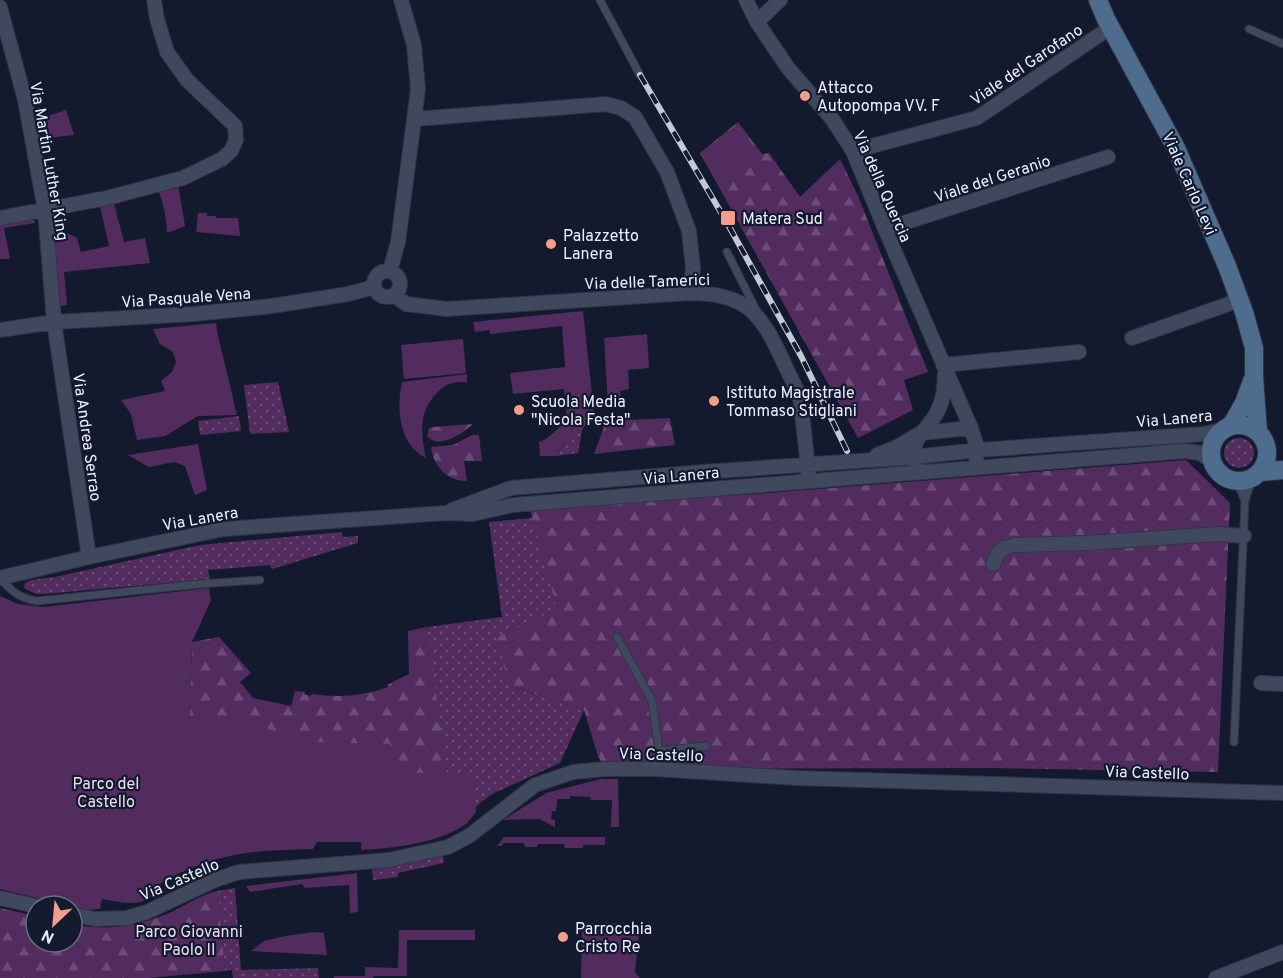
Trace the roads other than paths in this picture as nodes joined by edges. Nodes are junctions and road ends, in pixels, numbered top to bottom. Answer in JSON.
{"nodes":[{"id":1,"x":154,"y":0,"type":"edge"},
{"id":2,"x":401,"y":0,"type":"edge"},
{"id":3,"x":600,"y":0,"type":"edge"},
{"id":4,"x":746,"y":0,"type":"edge"},
{"id":5,"x":780,"y":0,"type":"edge"},
{"id":6,"x":1098,"y":0,"type":"edge"},
{"id":7,"x":0,"y":7,"type":"edge"},
{"id":8,"x":757,"y":22,"type":"junction"},
{"id":9,"x":1111,"y":27,"type":"junction"},
{"id":10,"x":1249,"y":29,"type":"dead end"},
{"id":11,"x":1283,"y":44,"type":"edge"},
{"id":12,"x":640,"y":75,"type":"dead end"},
{"id":13,"x":415,"y":119,"type":"junction"},
{"id":14,"x":853,"y":151,"type":"junction"},
{"id":15,"x":1108,"y":157,"type":"dead end"},
{"id":16,"x":45,"y":210,"type":"junction"},
{"id":17,"x":0,"y":218,"type":"edge"},
{"id":18,"x":885,"y":229,"type":"junction"},
{"id":19,"x":727,"y":252,"type":"dead end"},
{"id":20,"x":390,"y":271,"type":"junction"},
{"id":21,"x":374,"y":287,"type":"junction"},
{"id":22,"x":690,"y":293,"type":"junction"},
{"id":23,"x":394,"y":295,"type":"junction"},
{"id":24,"x":1240,"y":300,"type":"junction"},
{"id":25,"x":760,"y":318,"type":"junction"},
{"id":26,"x":54,"y":322,"type":"junction"},
{"id":27,"x":0,"y":330,"type":"edge"},
{"id":28,"x":1132,"y":338,"type":"dead end"},
{"id":29,"x":1079,"y":352,"type":"dead end"},
{"id":30,"x":944,"y":368,"type":"junction"},
{"id":31,"x":1254,"y":376,"type":"junction"},
{"id":32,"x":1226,"y":428,"type":"junction"},
{"id":33,"x":971,"y":429,"type":"junction"},
{"id":34,"x":921,"y":433,"type":"junction"},
{"id":35,"x":1262,"y":438,"type":"junction"},
{"id":36,"x":978,"y":450,"type":"junction"},
{"id":37,"x":1283,"y":454,"type":"edge"},
{"id":38,"x":914,"y":457,"type":"junction"},
{"id":39,"x":867,"y":460,"type":"junction"},
{"id":40,"x":1212,"y":461,"type":"junction"},
{"id":41,"x":808,"y":464,"type":"junction"},
{"id":42,"x":971,"y":468,"type":"junction"},
{"id":43,"x":1283,"y":470,"type":"edge"},
{"id":44,"x":920,"y":472,"type":"junction"},
{"id":45,"x":1257,"y":475,"type":"junction"},
{"id":46,"x":809,"y":481,"type":"junction"},
{"id":47,"x":1233,"y":481,"type":"junction"},
{"id":48,"x":1245,"y":501,"type":"junction"},
{"id":49,"x":445,"y":513,"type":"junction"},
{"id":50,"x":1244,"y":536,"type":"junction"},
{"id":51,"x":89,"y":557,"type":"junction"},
{"id":52,"x":993,"y":564,"type":"dead end"},
{"id":53,"x":0,"y":578,"type":"edge"},
{"id":54,"x":260,"y":580,"type":"dead end"},
{"id":55,"x":616,"y":637,"type":"dead end"},
{"id":56,"x":1261,"y":683,"type":"dead end"},
{"id":57,"x":1283,"y":684,"type":"edge"},
{"id":58,"x":1233,"y":742,"type":"dead end"},
{"id":59,"x":706,"y":746,"type":"dead end"},
{"id":60,"x":1283,"y":793,"type":"edge"},
{"id":61,"x":0,"y":898,"type":"edge"},
{"id":62,"x":24,"y":903,"type":"edge"},
{"id":63,"x":84,"y":917,"type":"edge"},
{"id":64,"x":1283,"y":952,"type":"edge"},
{"id":65,"x":1216,"y":978,"type":"edge"}],
"edges":[{"from":1,"to":16,"type":"street"},
{"from":2,"to":13,"type":"street"},
{"from":3,"to":12,"type":"lane"},
{"from":4,"to":8,"type":"street","name":"Via della Quercia"},
{"from":5,"to":8,"type":"street"},
{"from":6,"to":9,"type":"main road","name":"Viale Carlo Levi"},
{"from":7,"to":16,"type":"street","name":"Via Martin Luther King"},
{"from":8,"to":14,"type":"street","name":"Via della Quercia"},
{"from":9,"to":14,"type":"street","name":"Viale del Garofano"},
{"from":9,"to":24,"type":"main road","name":"Viale Carlo Levi"},
{"from":10,"to":11,"type":"lane"},
{"from":13,"to":20,"type":"street"},
{"from":13,"to":22,"type":"street"},
{"from":14,"to":18,"type":"street","name":"Via della Quercia"},
{"from":15,"to":18,"type":"street","name":"Viale del Geranio"},
{"from":16,"to":17,"type":"street"},
{"from":16,"to":26,"type":"street","name":"Via Martin Luther King"},
{"from":18,"to":30,"type":"street","name":"Via della Quercia"},
{"from":19,"to":25,"type":"lane"},
{"from":20,"to":21,"type":"street"},
{"from":20,"to":23,"type":"street"},
{"from":21,"to":23,"type":"street"},
{"from":21,"to":26,"type":"street","name":"Via Pasquale Vena"},
{"from":22,"to":23,"type":"street","name":"Via delle Tamerici"},
{"from":22,"to":25,"type":"street","name":"Via delle Tamerici"},
{"from":24,"to":28,"type":"street"},
{"from":24,"to":31,"type":"main road","name":"Viale Carlo Levi"},
{"from":25,"to":41,"type":"street","name":"Via delle Tamerici"},
{"from":26,"to":27,"type":"street","name":"Via Pasquale Vena"},
{"from":26,"to":51,"type":"street","name":"Via Andrea Serrao"},
{"from":29,"to":30,"type":"street"},
{"from":30,"to":33,"type":"street","name":"Via della Quercia"},
{"from":30,"to":34,"type":"street"},
{"from":31,"to":32,"type":"main road","name":"Viale Carlo Levi"},
{"from":31,"to":35,"type":"main road","name":"Viale Carlo Levi"},
{"from":32,"to":35,"type":"main road"},
{"from":32,"to":36,"type":"street","name":"Via Lanera"},
{"from":32,"to":40,"type":"main road"},
{"from":33,"to":34,"type":"street","name":"Via Lanera"},
{"from":33,"to":36,"type":"street","name":"Via della Quercia"},
{"from":34,"to":38,"type":"street"},
{"from":34,"to":39,"type":"street","name":"Via Lanera"},
{"from":35,"to":37,"type":"main road"},
{"from":35,"to":45,"type":"main road"},
{"from":36,"to":38,"type":"street","name":"Via Lanera"},
{"from":36,"to":42,"type":"street"},
{"from":38,"to":39,"type":"street","name":"Via Lanera"},
{"from":38,"to":44,"type":"street"},
{"from":39,"to":41,"type":"street","name":"Via Lanera"},
{"from":40,"to":42,"type":"street","name":"Via Lanera"},
{"from":40,"to":47,"type":"main road"},
{"from":41,"to":46,"type":"street","name":"Via delle Tamerici"},
{"from":41,"to":49,"type":"street","name":"Via Lanera"},
{"from":42,"to":44,"type":"street","name":"Via Lanera"},
{"from":43,"to":45,"type":"main road"},
{"from":44,"to":46,"type":"street","name":"Via Lanera"},
{"from":45,"to":47,"type":"main road"},
{"from":45,"to":48,"type":"lane"},
{"from":46,"to":49,"type":"street","name":"Via Lanera"},
{"from":47,"to":48,"type":"lane"},
{"from":48,"to":50,"type":"lane"},
{"from":49,"to":51,"type":"street","name":"Via Lanera"},
{"from":50,"to":52,"type":"street"},
{"from":50,"to":58,"type":"lane"},
{"from":51,"to":53,"type":"street","name":"Via Lanera"},
{"from":53,"to":54,"type":"lane"},
{"from":55,"to":59,"type":"lane"},
{"from":56,"to":57,"type":"street"},
{"from":60,"to":63,"type":"street","name":"Via Castello"},
{"from":61,"to":62,"type":"street"},
{"from":64,"to":65,"type":"street"}]}
